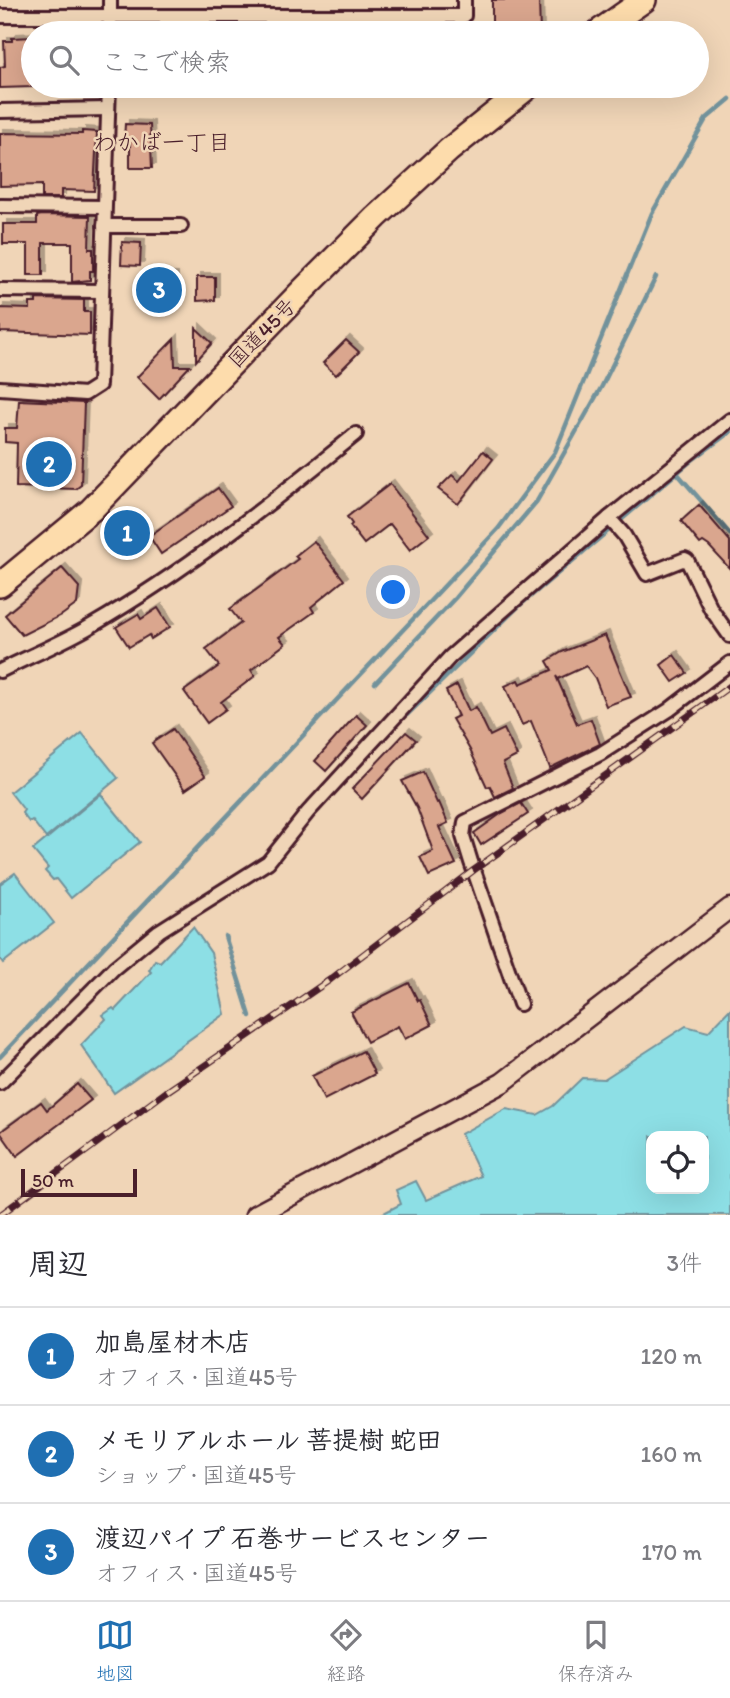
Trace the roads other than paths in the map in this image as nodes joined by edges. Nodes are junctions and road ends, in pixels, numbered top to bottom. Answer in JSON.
{"nodes":[{"id":1,"x":110,"y":0,"type":"edge"},
{"id":2,"x":464,"y":0,"type":"edge"},
{"id":3,"x":644,"y":0,"type":"edge"},
{"id":4,"x":0,"y":16,"type":"edge"},
{"id":5,"x":110,"y":16,"type":"junction"},
{"id":6,"x":110,"y":21,"type":"edge"},
{"id":7,"x":614,"y":21,"type":"edge"},
{"id":8,"x":108,"y":98,"type":"edge"},
{"id":9,"x":514,"y":98,"type":"edge"},
{"id":10,"x":108,"y":109,"type":"junction"},
{"id":11,"x":0,"y":111,"type":"edge"},
{"id":12,"x":0,"y":206,"type":"edge"},
{"id":13,"x":104,"y":207,"type":"junction"},
{"id":14,"x":104,"y":226,"type":"junction"},
{"id":15,"x":181,"y":226,"type":"dead end"},
{"id":16,"x":0,"y":290,"type":"edge"},
{"id":17,"x":102,"y":291,"type":"junction"},
{"id":18,"x":0,"y":388,"type":"edge"},
{"id":19,"x":730,"y":420,"type":"edge"},
{"id":20,"x":356,"y":434,"type":"dead end"},
{"id":21,"x":609,"y":518,"type":"junction"},
{"id":22,"x":0,"y":585,"type":"edge"},
{"id":23,"x":730,"y":636,"type":"edge"},
{"id":24,"x":730,"y":663,"type":"edge"},
{"id":25,"x":0,"y":671,"type":"edge"},
{"id":26,"x":730,"y":908,"type":"edge"},
{"id":27,"x":520,"y":1004,"type":"dead end"},
{"id":28,"x":0,"y":1083,"type":"edge"},
{"id":29,"x":255,"y":1215,"type":"edge"}],
"edges":[{"from":1,"to":5,"type":"street"},
{"from":2,"to":5,"type":"street"},
{"from":3,"to":7,"type":"highway"},
{"from":4,"to":5,"type":"street"},
{"from":5,"to":6,"type":"street"},
{"from":8,"to":10,"type":"street"},
{"from":9,"to":22,"type":"highway","name":"国道45号"},
{"from":10,"to":11,"type":"street"},
{"from":10,"to":13,"type":"street"},
{"from":12,"to":13,"type":"street"},
{"from":13,"to":14,"type":"street"},
{"from":14,"to":15,"type":"street"},
{"from":14,"to":17,"type":"street"},
{"from":16,"to":17,"type":"street"},
{"from":17,"to":18,"type":"street"},
{"from":19,"to":21,"type":"street"},
{"from":20,"to":25,"type":"street"},
{"from":21,"to":23,"type":"street"},
{"from":21,"to":28,"type":"street"},
{"from":24,"to":27,"type":"street"},
{"from":26,"to":29,"type":"street"}]}
